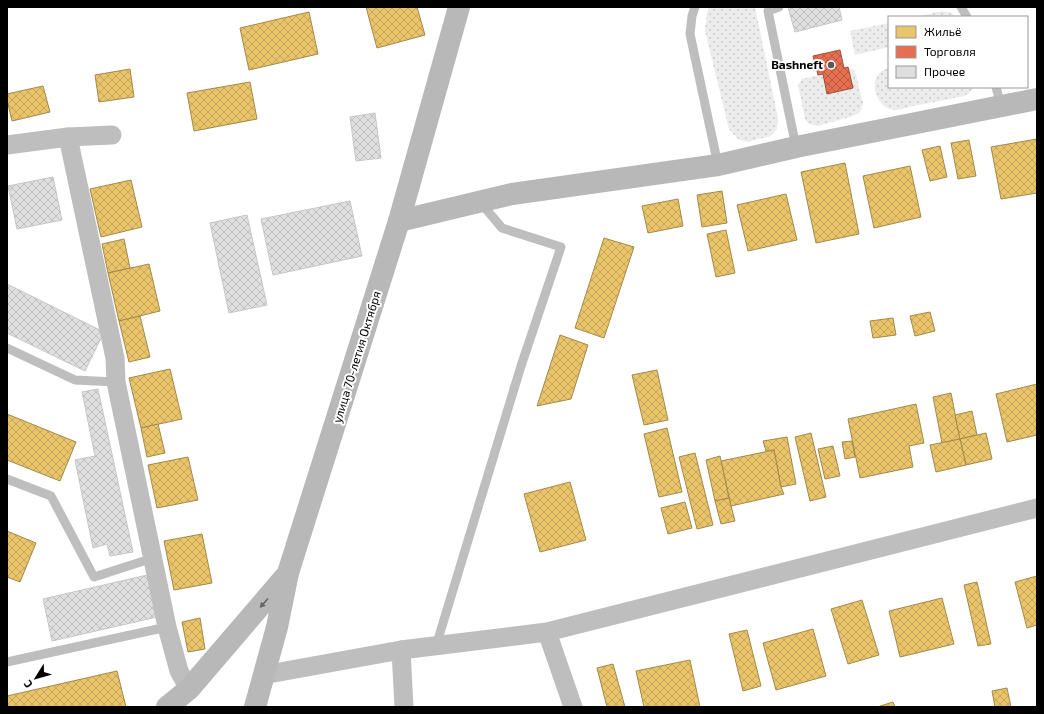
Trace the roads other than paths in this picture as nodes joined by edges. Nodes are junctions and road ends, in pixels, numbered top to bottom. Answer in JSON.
{"nodes":[{"id":1,"x":459,"y":7,"type":"edge"},
{"id":2,"x":695,"y":7,"type":"edge"},
{"id":3,"x":779,"y":7,"type":"edge"},
{"id":4,"x":961,"y":7,"type":"edge"},
{"id":5,"x":966,"y":16,"type":"edge"},
{"id":6,"x":998,"y":96,"type":"edge"},
{"id":7,"x":1037,"y":99,"type":"edge"},
{"id":8,"x":112,"y":135,"type":"dead end"},
{"id":9,"x":68,"y":137,"type":"junction"},
{"id":10,"x":7,"y":146,"type":"edge"},
{"id":11,"x":796,"y":147,"type":"junction"},
{"id":12,"x":718,"y":165,"type":"junction"},
{"id":13,"x":480,"y":201,"type":"junction"},
{"id":14,"x":400,"y":221,"type":"junction"},
{"id":15,"x":7,"y":348,"type":"edge"},
{"id":16,"x":116,"y":382,"type":"junction"},
{"id":17,"x":7,"y":479,"type":"edge"},
{"id":18,"x":1037,"y":508,"type":"edge"},
{"id":19,"x":153,"y":558,"type":"junction"},
{"id":20,"x":288,"y":573,"type":"junction"},
{"id":21,"x":167,"y":627,"type":"junction"},
{"id":22,"x":547,"y":632,"type":"junction"},
{"id":23,"x":436,"y":646,"type":"junction"},
{"id":24,"x":401,"y":650,"type":"junction"},
{"id":25,"x":7,"y":662,"type":"edge"},
{"id":26,"x":263,"y":675,"type":"junction"},
{"id":27,"x":189,"y":690,"type":"junction"},
{"id":28,"x":167,"y":707,"type":"edge"},
{"id":29,"x":256,"y":707,"type":"edge"},
{"id":30,"x":404,"y":707,"type":"edge"},
{"id":31,"x":573,"y":707,"type":"edge"}],
"edges":[{"from":1,"to":14,"type":"street","name":"улица 70-летия Октября"},
{"from":2,"to":12,"type":"lane"},
{"from":3,"to":11,"type":"lane"},
{"from":4,"to":5,"type":"lane"},
{"from":6,"to":7,"type":"street"},
{"from":6,"to":11,"type":"street"},
{"from":8,"to":9,"type":"street"},
{"from":9,"to":10,"type":"street"},
{"from":9,"to":16,"type":"street"},
{"from":11,"to":12,"type":"street"},
{"from":12,"to":13,"type":"street"},
{"from":13,"to":14,"type":"street"},
{"from":13,"to":23,"type":"lane"},
{"from":14,"to":20,"type":"street","name":"улица 70-летия Октября"},
{"from":15,"to":16,"type":"lane"},
{"from":16,"to":19,"type":"street"},
{"from":17,"to":19,"type":"lane"},
{"from":18,"to":22,"type":"street"},
{"from":19,"to":21,"type":"street"},
{"from":20,"to":26,"type":"street","name":"улица 70-летия Октября"},
{"from":20,"to":27,"type":"street","one_way":true},
{"from":21,"to":25,"type":"lane"},
{"from":21,"to":27,"type":"street"},
{"from":22,"to":23,"type":"street"},
{"from":22,"to":31,"type":"street"},
{"from":23,"to":24,"type":"street"},
{"from":24,"to":26,"type":"street"},
{"from":24,"to":30,"type":"street"},
{"from":26,"to":29,"type":"street","name":"улица 70-летия Октября"},
{"from":27,"to":28,"type":"street"}]}
